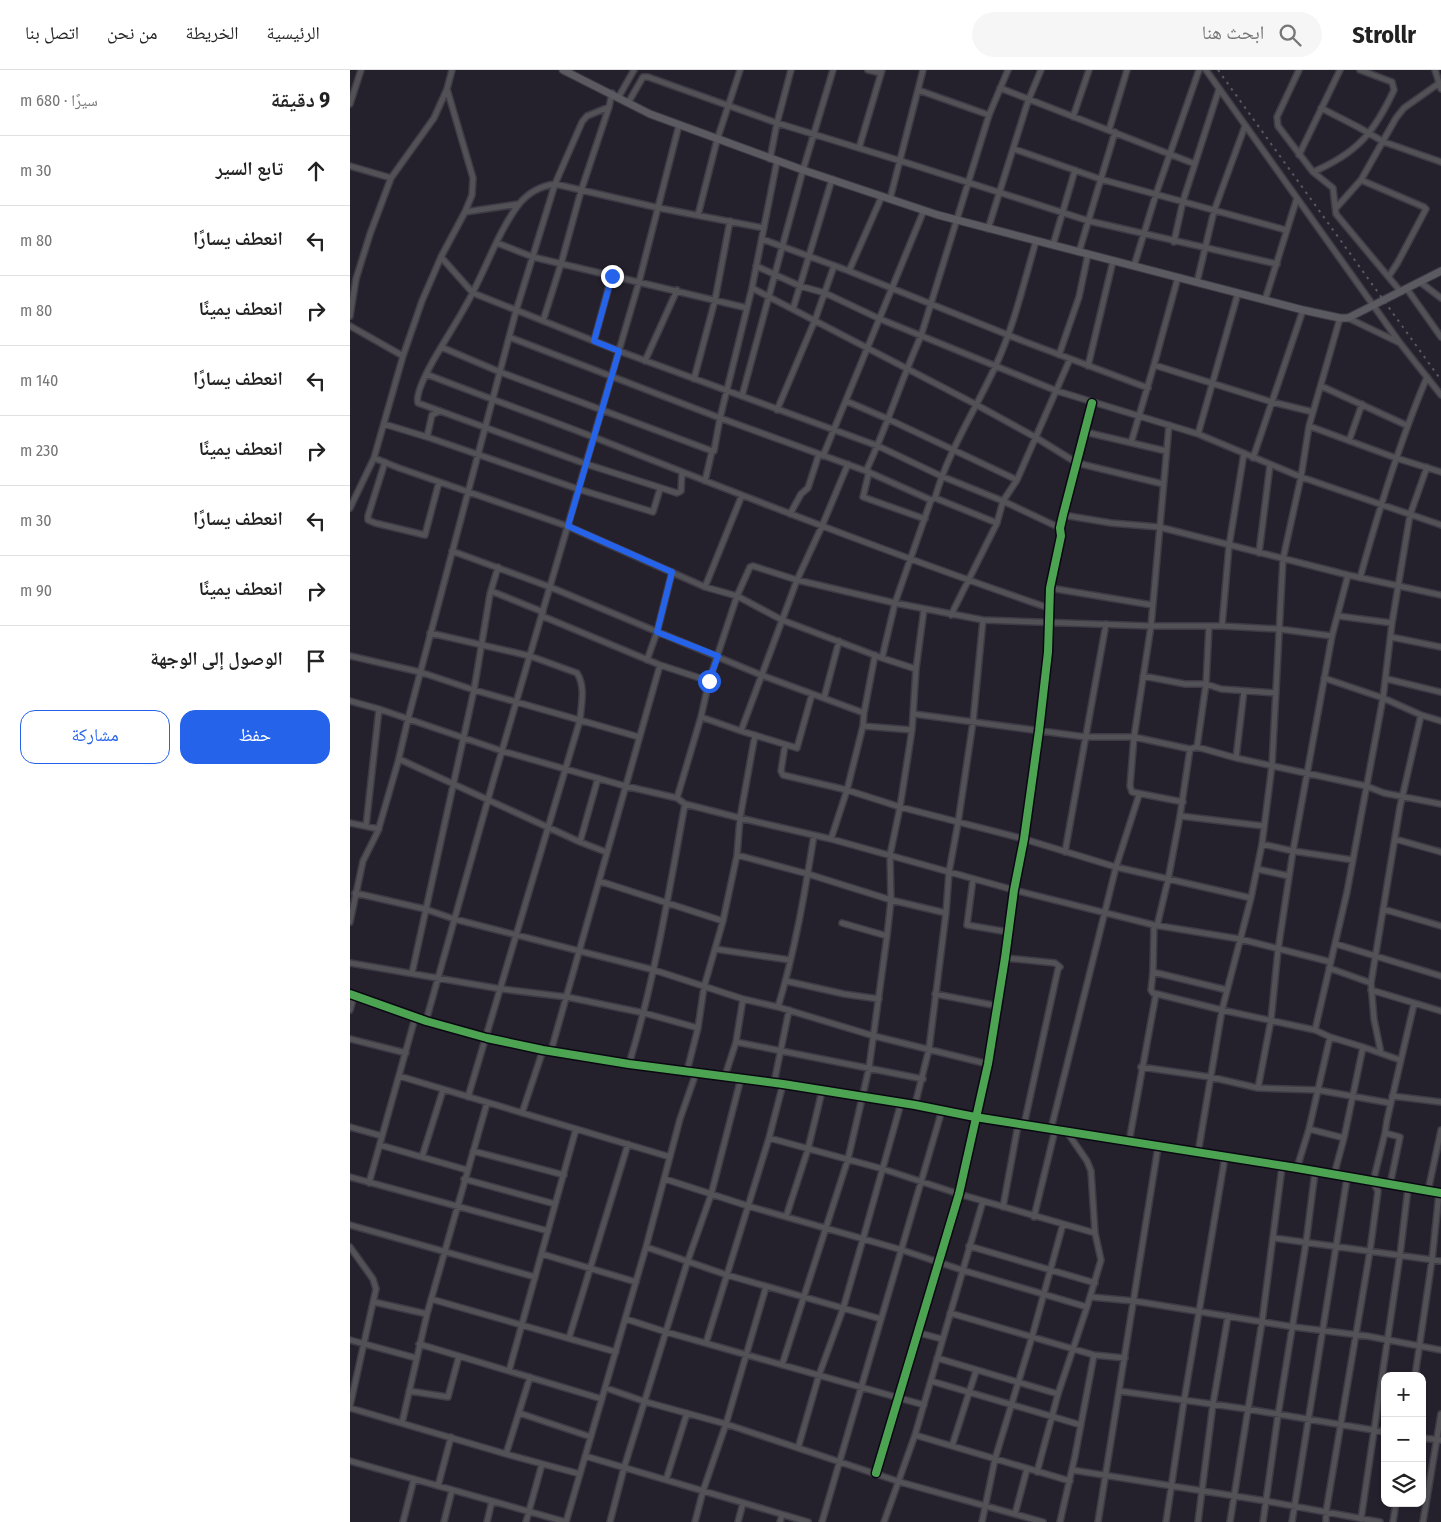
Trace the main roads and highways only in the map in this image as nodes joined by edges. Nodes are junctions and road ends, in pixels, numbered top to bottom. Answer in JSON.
{"nodes":[{"id":1,"x":564,"y":70,"type":"edge"},
{"id":2,"x":1441,"y":271,"type":"edge"}],
"edges":[{"from":1,"to":2,"type":"main road"}]}
